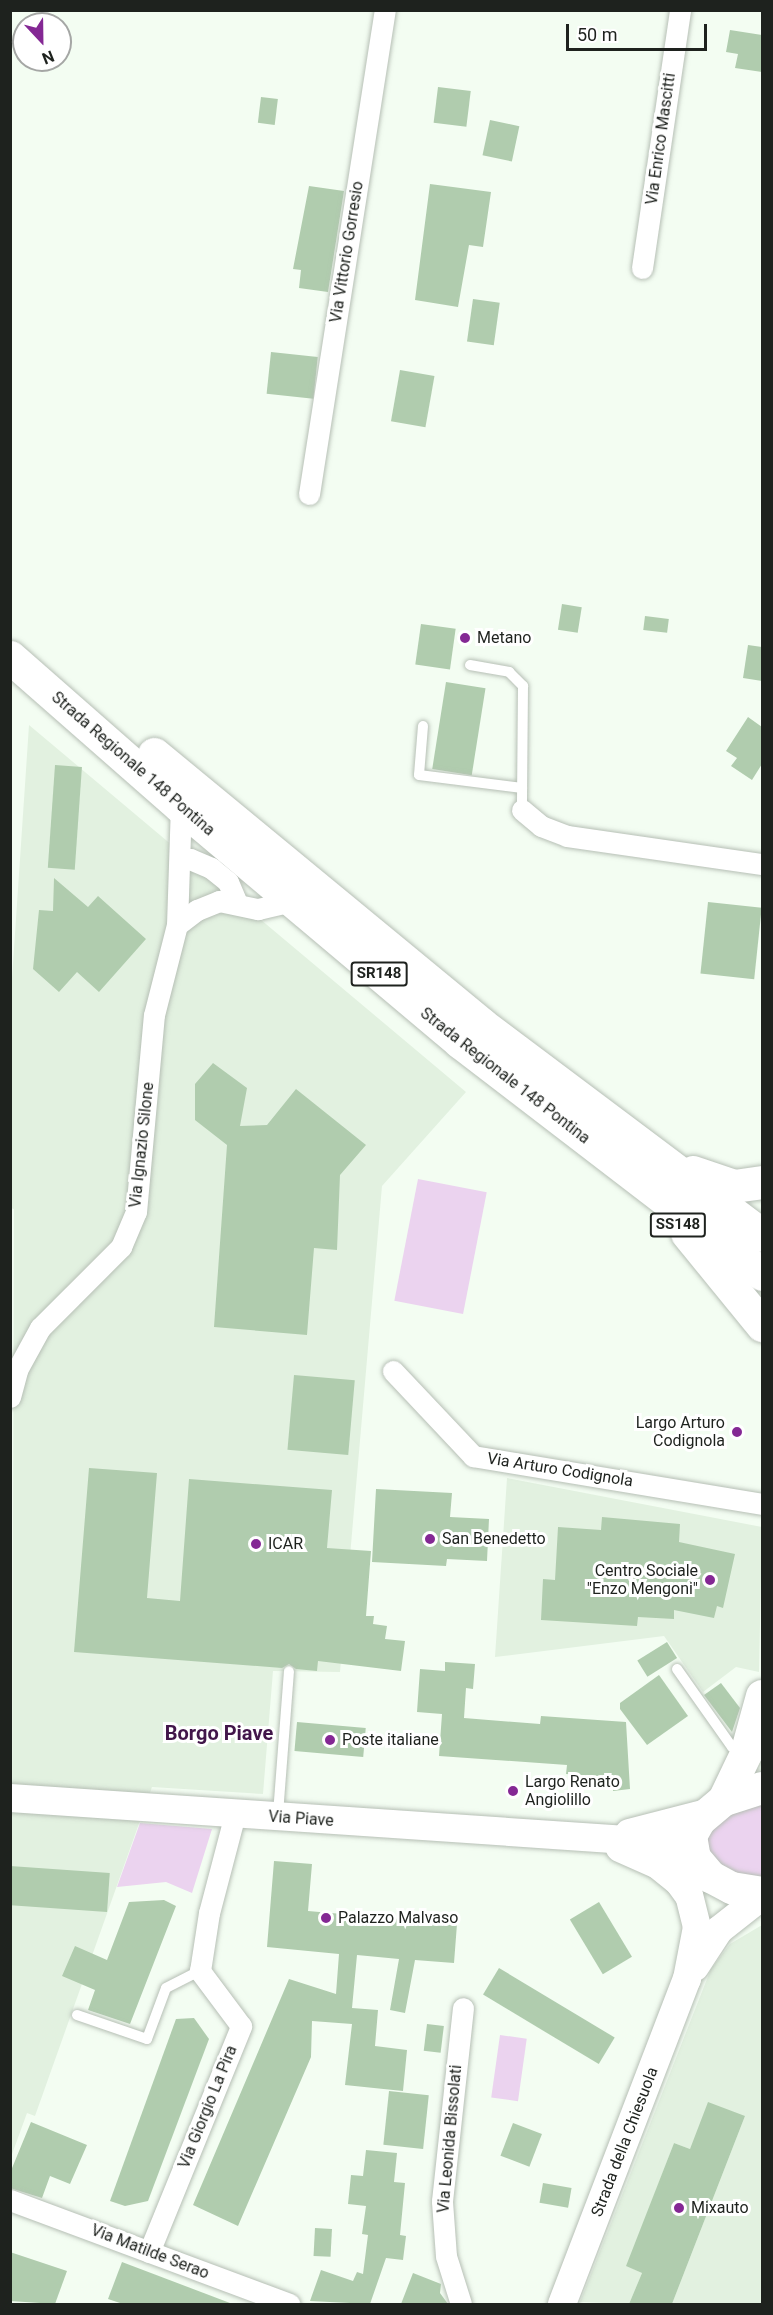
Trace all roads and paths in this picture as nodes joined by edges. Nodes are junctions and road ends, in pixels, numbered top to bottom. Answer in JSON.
{"nodes":[{"id":1,"x":385,"y":10,"type":"edge"},
{"id":2,"x":680,"y":10,"type":"edge"},
{"id":3,"x":642,"y":268,"type":"dead end"},
{"id":4,"x":309,"y":494,"type":"dead end"},
{"id":5,"x":10,"y":633,"type":"edge"},
{"id":6,"x":10,"y":657,"type":"edge"},
{"id":7,"x":470,"y":665,"type":"dead end"},
{"id":8,"x":423,"y":726,"type":"dead end"},
{"id":9,"x":522,"y":788,"type":"junction"},
{"id":10,"x":181,"y":807,"type":"junction"},
{"id":11,"x":522,"y":810,"type":"joint"},
{"id":12,"x":180,"y":860,"type":"junction"},
{"id":13,"x":762,"y":864,"type":"edge"},
{"id":14,"x":291,"y":901,"type":"junction"},
{"id":15,"x":237,"y":903,"type":"junction"},
{"id":16,"x":177,"y":925,"type":"junction"},
{"id":17,"x":582,"y":1136,"type":"junction"},
{"id":18,"x":646,"y":1149,"type":"junction"},
{"id":19,"x":762,"y":1182,"type":"edge"},
{"id":20,"x":762,"y":1235,"type":"edge"},
{"id":21,"x":762,"y":1274,"type":"edge"},
{"id":22,"x":762,"y":1325,"type":"edge"},
{"id":23,"x":393,"y":1371,"type":"dead end"},
{"id":24,"x":10,"y":1397,"type":"edge"},
{"id":25,"x":762,"y":1504,"type":"edge"},
{"id":26,"x":677,"y":1669,"type":"dead end"},
{"id":27,"x":289,"y":1671,"type":"dead end"},
{"id":28,"x":762,"y":1696,"type":"edge"},
{"id":29,"x":746,"y":1754,"type":"junction"},
{"id":30,"x":762,"y":1788,"type":"edge"},
{"id":31,"x":10,"y":1798,"type":"edge"},
{"id":32,"x":715,"y":1807,"type":"junction"},
{"id":33,"x":235,"y":1814,"type":"junction"},
{"id":34,"x":278,"y":1818,"type":"junction"},
{"id":35,"x":592,"y":1840,"type":"junction"},
{"id":36,"x":699,"y":1863,"type":"junction"},
{"id":37,"x":762,"y":1895,"type":"edge"},
{"id":38,"x":697,"y":1927,"type":"junction"},
{"id":39,"x":200,"y":1971,"type":"junction"},
{"id":40,"x":687,"y":1979,"type":"junction"},
{"id":41,"x":463,"y":2008,"type":"dead end"},
{"id":42,"x":77,"y":2014,"type":"dead end"},
{"id":43,"x":10,"y":2200,"type":"edge"},
{"id":44,"x":149,"y":2252,"type":"junction"},
{"id":45,"x":290,"y":2304,"type":"edge"},
{"id":46,"x":461,"y":2304,"type":"edge"},
{"id":47,"x":562,"y":2304,"type":"edge"}],
"edges":[{"from":1,"to":4,"type":"street","name":"Via Vittorio Gorresio"},
{"from":2,"to":3,"type":"street","name":"Via Enrico Mascitti"},
{"from":5,"to":18,"type":"highway","name":"Strada Regionale 148 Pontina","number":"SR148"},
{"from":6,"to":10,"type":"highway","name":"Strada Regionale 148 Pontina","number":"SR148"},
{"from":7,"to":9,"type":"lane"},
{"from":8,"to":9,"type":"lane"},
{"from":9,"to":11,"type":"lane"},
{"from":10,"to":12,"type":"street","name":"Via Ignazio Silone"},
{"from":10,"to":14,"type":"highway","name":"Strada Regionale 148 Pontina","number":"SR148"},
{"from":11,"to":13,"type":"street"},
{"from":12,"to":15,"type":"street"},
{"from":12,"to":16,"type":"street","name":"Via Ignazio Silone"},
{"from":14,"to":15,"type":"street"},
{"from":14,"to":17,"type":"highway","name":"Strada Regionale 148 Pontina","number":"SR148"},
{"from":15,"to":16,"type":"street"},
{"from":16,"to":24,"type":"street","name":"Via Ignazio Silone"},
{"from":17,"to":21,"type":"highway","name":"Strada Regionale 148 Pontina","number":"SR148"},
{"from":17,"to":22,"type":"highway","number":"SS148"},
{"from":18,"to":19,"type":"highway"},
{"from":18,"to":20,"type":"highway","name":"Strada Regionale 148 Pontina","number":"SR148"},
{"from":23,"to":25,"type":"street","name":"Via Arturo Codignola"},
{"from":26,"to":29,"type":"lane"},
{"from":27,"to":34,"type":"lane"},
{"from":28,"to":29,"type":"main road"},
{"from":29,"to":32,"type":"main road"},
{"from":30,"to":32,"type":"main road"},
{"from":31,"to":33,"type":"main road","name":"Via Piave"},
{"from":32,"to":35,"type":"main road","name":"Via Piave"},
{"from":32,"to":36,"type":"main road"},
{"from":33,"to":34,"type":"main road","name":"Via Piave"},
{"from":33,"to":39,"type":"street"},
{"from":34,"to":35,"type":"main road","name":"Via Piave"},
{"from":35,"to":36,"type":"main road","name":"Via Piave"},
{"from":35,"to":38,"type":"main road","name":"Strada della Chiesuola"},
{"from":36,"to":37,"type":"main road"},
{"from":36,"to":38,"type":"main road","name":"Strada della Chiesuola"},
{"from":37,"to":40,"type":"main road","name":"Strada della Chiesuola"},
{"from":38,"to":40,"type":"main road","name":"Strada della Chiesuola"},
{"from":39,"to":42,"type":"lane"},
{"from":39,"to":44,"type":"street","name":"Via Giorgio La Pira"},
{"from":40,"to":47,"type":"main road","name":"Strada della Chiesuola"},
{"from":41,"to":46,"type":"street","name":"Via Leonida Bissolati"},
{"from":43,"to":44,"type":"street","name":"Via Matilde Serao"},
{"from":44,"to":45,"type":"street","name":"Via Matilde Serao"}]}
